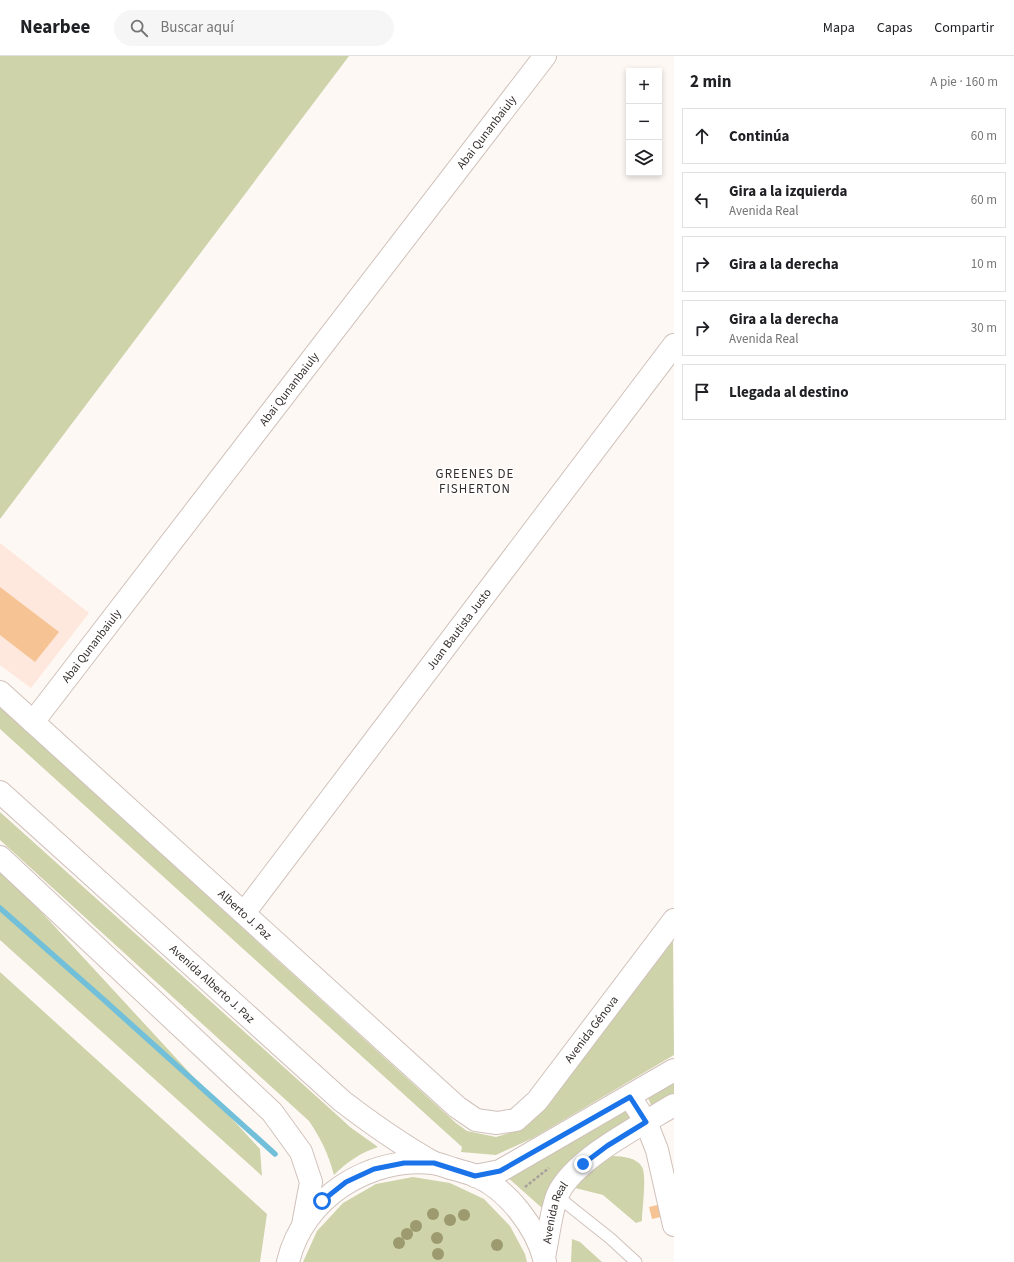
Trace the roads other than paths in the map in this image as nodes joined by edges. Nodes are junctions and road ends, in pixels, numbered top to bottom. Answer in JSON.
{"nodes":[{"id":1,"x":545,"y":56,"type":"edge"},
{"id":2,"x":674,"y":345,"type":"edge"},
{"id":3,"x":0,"y":692,"type":"edge"},
{"id":4,"x":33,"y":722,"type":"junction"},
{"id":5,"x":0,"y":792,"type":"edge"},
{"id":6,"x":0,"y":857,"type":"edge"},
{"id":7,"x":244,"y":913,"type":"junction"},
{"id":8,"x":674,"y":920,"type":"edge"},
{"id":9,"x":674,"y":1070,"type":"edge"},
{"id":10,"x":630,"y":1097,"type":"junction"},
{"id":11,"x":674,"y":1105,"type":"edge"},
{"id":12,"x":646,"y":1122,"type":"junction"},
{"id":13,"x":497,"y":1123,"type":"joint"},
{"id":14,"x":434,"y":1163,"type":"junction"},
{"id":15,"x":475,"y":1176,"type":"junction"},
{"id":16,"x":557,"y":1196,"type":"junction"},
{"id":17,"x":303,"y":1225,"type":"junction"},
{"id":18,"x":674,"y":1225,"type":"edge"},
{"id":19,"x":545,"y":1260,"type":"edge"},
{"id":20,"x":288,"y":1262,"type":"edge"},
{"id":21,"x":636,"y":1262,"type":"edge"}],
"edges":[{"from":1,"to":4,"type":"street","name":"Abai Qunanbaiuly"},
{"from":2,"to":7,"type":"street","name":"Juan Bautista Justo"},
{"from":3,"to":4,"type":"street","name":"Alberto J. Paz"},
{"from":4,"to":7,"type":"street","name":"Alberto J. Paz"},
{"from":5,"to":14,"type":"street","name":"Avenida Alberto J. Paz"},
{"from":6,"to":17,"type":"street"},
{"from":7,"to":13,"type":"street","name":"Alberto J. Paz"},
{"from":8,"to":13,"type":"street","name":"Avenida Génova"},
{"from":9,"to":10,"type":"street"},
{"from":10,"to":12,"type":"street"},
{"from":10,"to":15,"type":"street"},
{"from":11,"to":12,"type":"street","name":"Avenida Real"},
{"from":12,"to":16,"type":"street","name":"Avenida Real"},
{"from":12,"to":18,"type":"street"},
{"from":14,"to":15,"type":"street"},
{"from":14,"to":17,"type":"street"},
{"from":15,"to":19,"type":"street"},
{"from":16,"to":19,"type":"street","name":"Avenida Real"},
{"from":16,"to":21,"type":"lane"},
{"from":17,"to":20,"type":"street"}]}
